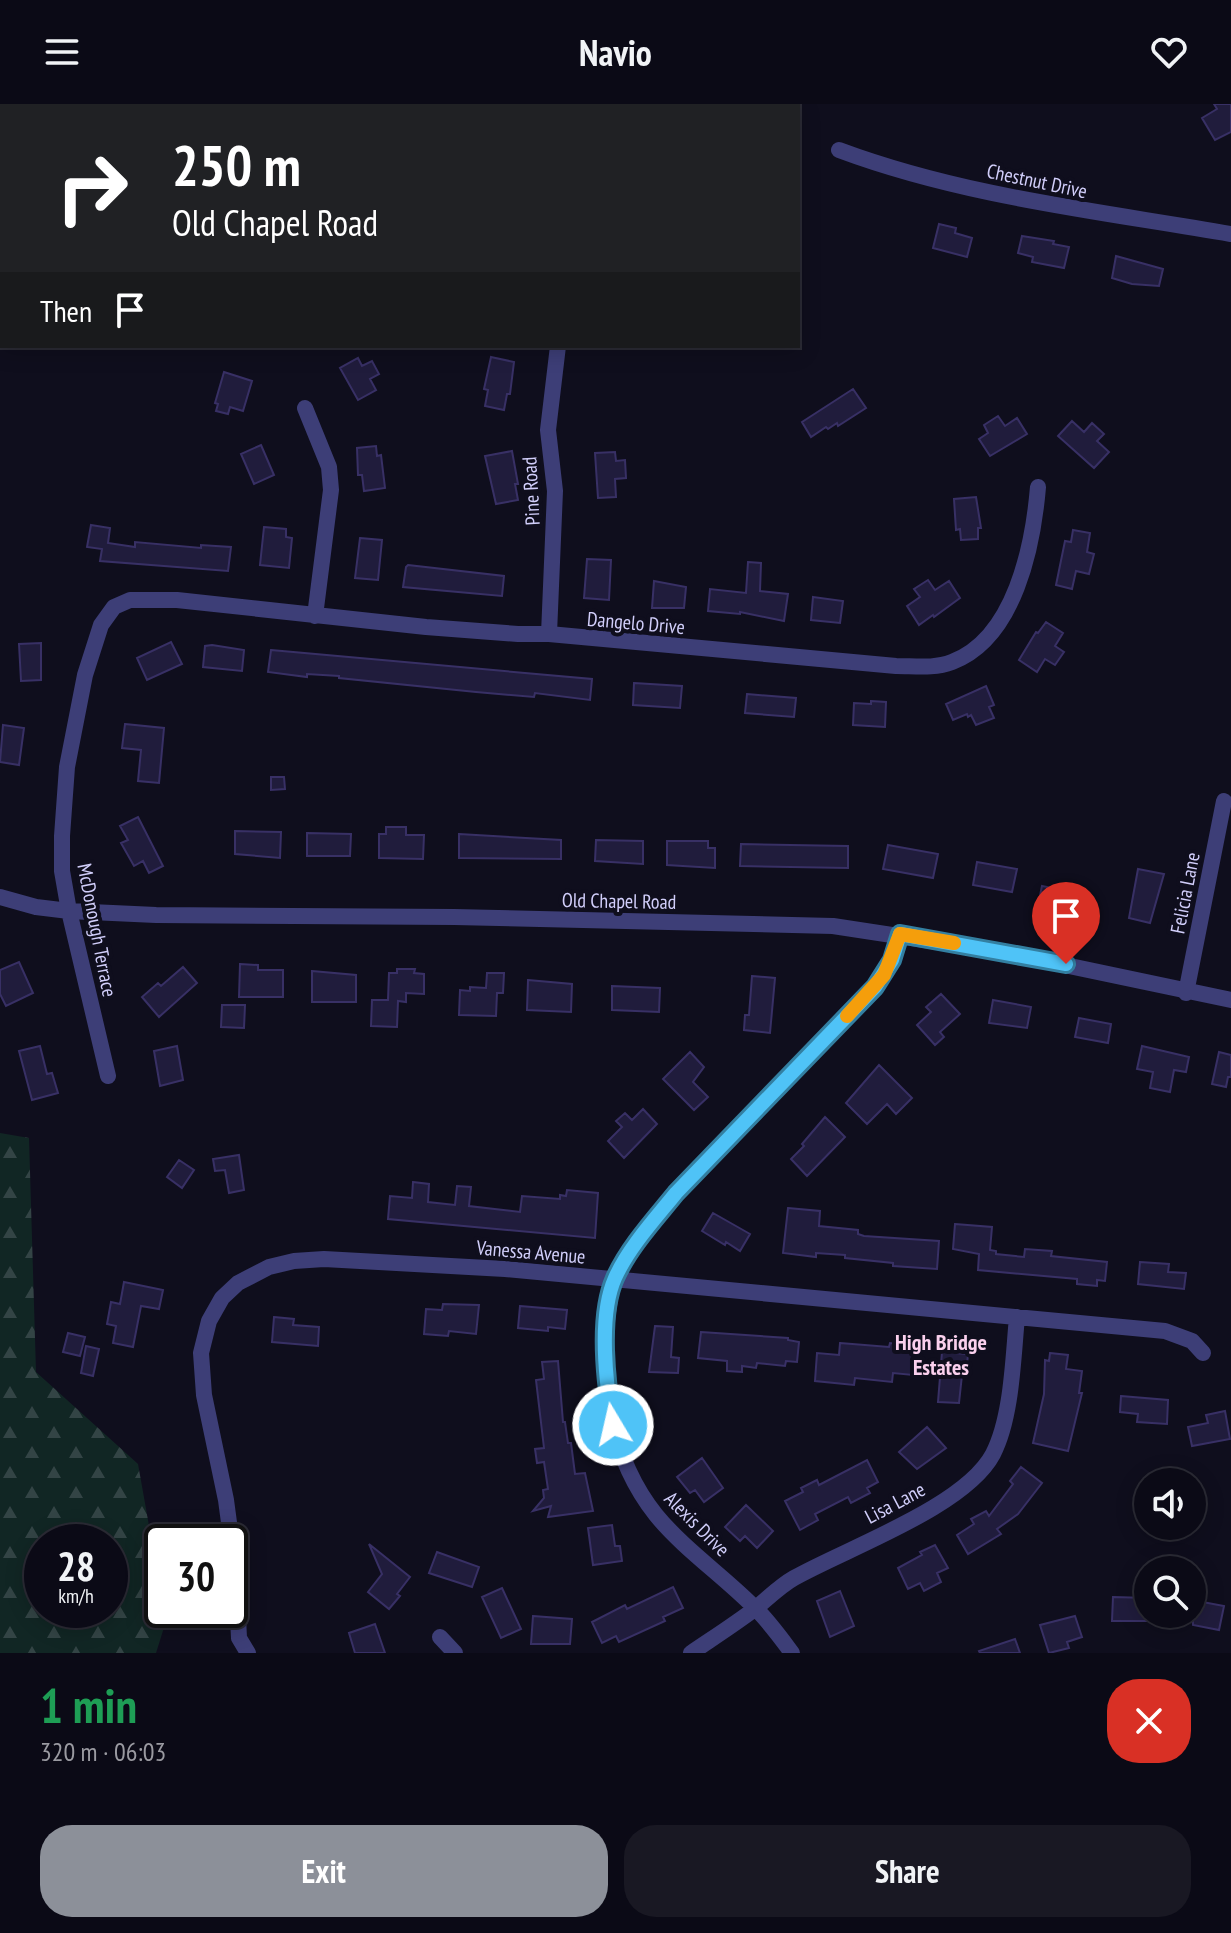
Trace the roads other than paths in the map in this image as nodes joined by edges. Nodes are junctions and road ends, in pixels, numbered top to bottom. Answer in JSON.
{"nodes":[{"id":1,"x":839,"y":150,"type":"dead end"},
{"id":2,"x":1231,"y":234,"type":"edge"},
{"id":3,"x":558,"y":348,"type":"edge"},
{"id":4,"x":305,"y":408,"type":"dead end"},
{"id":5,"x":1038,"y":487,"type":"dead end"},
{"id":6,"x":114,"y":607,"type":"joint"},
{"id":7,"x":315,"y":616,"type":"junction"},
{"id":8,"x":549,"y":634,"type":"junction"},
{"id":9,"x":1224,"y":801,"type":"dead end"},
{"id":10,"x":0,"y":897,"type":"edge"},
{"id":11,"x":69,"y":911,"type":"junction"},
{"id":12,"x":900,"y":934,"type":"junction"},
{"id":13,"x":1186,"y":993,"type":"junction"},
{"id":14,"x":1231,"y":1000,"type":"edge"},
{"id":15,"x":108,"y":1076,"type":"dead end"},
{"id":16,"x":614,"y":1279,"type":"junction"},
{"id":17,"x":1017,"y":1317,"type":"junction"},
{"id":18,"x":1203,"y":1353,"type":"dead end"},
{"id":19,"x":756,"y":1608,"type":"junction"},
{"id":20,"x":440,"y":1637,"type":"dead end"},
{"id":21,"x":248,"y":1653,"type":"edge"},
{"id":22,"x":455,"y":1653,"type":"edge"},
{"id":23,"x":691,"y":1653,"type":"edge"},
{"id":24,"x":792,"y":1653,"type":"edge"}],
"edges":[{"from":1,"to":2,"type":"street","name":"Chestnut Drive"},
{"from":3,"to":8,"type":"street","name":"Pine Road"},
{"from":4,"to":7,"type":"street"},
{"from":5,"to":8,"type":"street","name":"Dangelo Drive"},
{"from":6,"to":7,"type":"street","name":"Dangelo Drive"},
{"from":6,"to":11,"type":"street","name":"McDonough Terrace"},
{"from":7,"to":8,"type":"street","name":"Dangelo Drive"},
{"from":9,"to":13,"type":"street","name":"Felicia Lane"},
{"from":10,"to":11,"type":"street","name":"Old Chapel Road"},
{"from":11,"to":12,"type":"street","name":"Old Chapel Road"},
{"from":11,"to":15,"type":"street","name":"McDonough Terrace"},
{"from":12,"to":13,"type":"street","name":"Old Chapel Road"},
{"from":12,"to":16,"type":"street","name":"Alexis Drive"},
{"from":13,"to":14,"type":"street","name":"Old Chapel Road"},
{"from":16,"to":17,"type":"street","name":"Vanessa Avenue"},
{"from":16,"to":19,"type":"street","name":"Alexis Drive"},
{"from":16,"to":21,"type":"street","name":"Vanessa Avenue"},
{"from":17,"to":18,"type":"street","name":"Vanessa Avenue"},
{"from":17,"to":19,"type":"street","name":"Lisa Lane"},
{"from":19,"to":23,"type":"street","name":"Lisa Lane"},
{"from":19,"to":24,"type":"street","name":"Alexis Drive"},
{"from":20,"to":22,"type":"street"}]}
